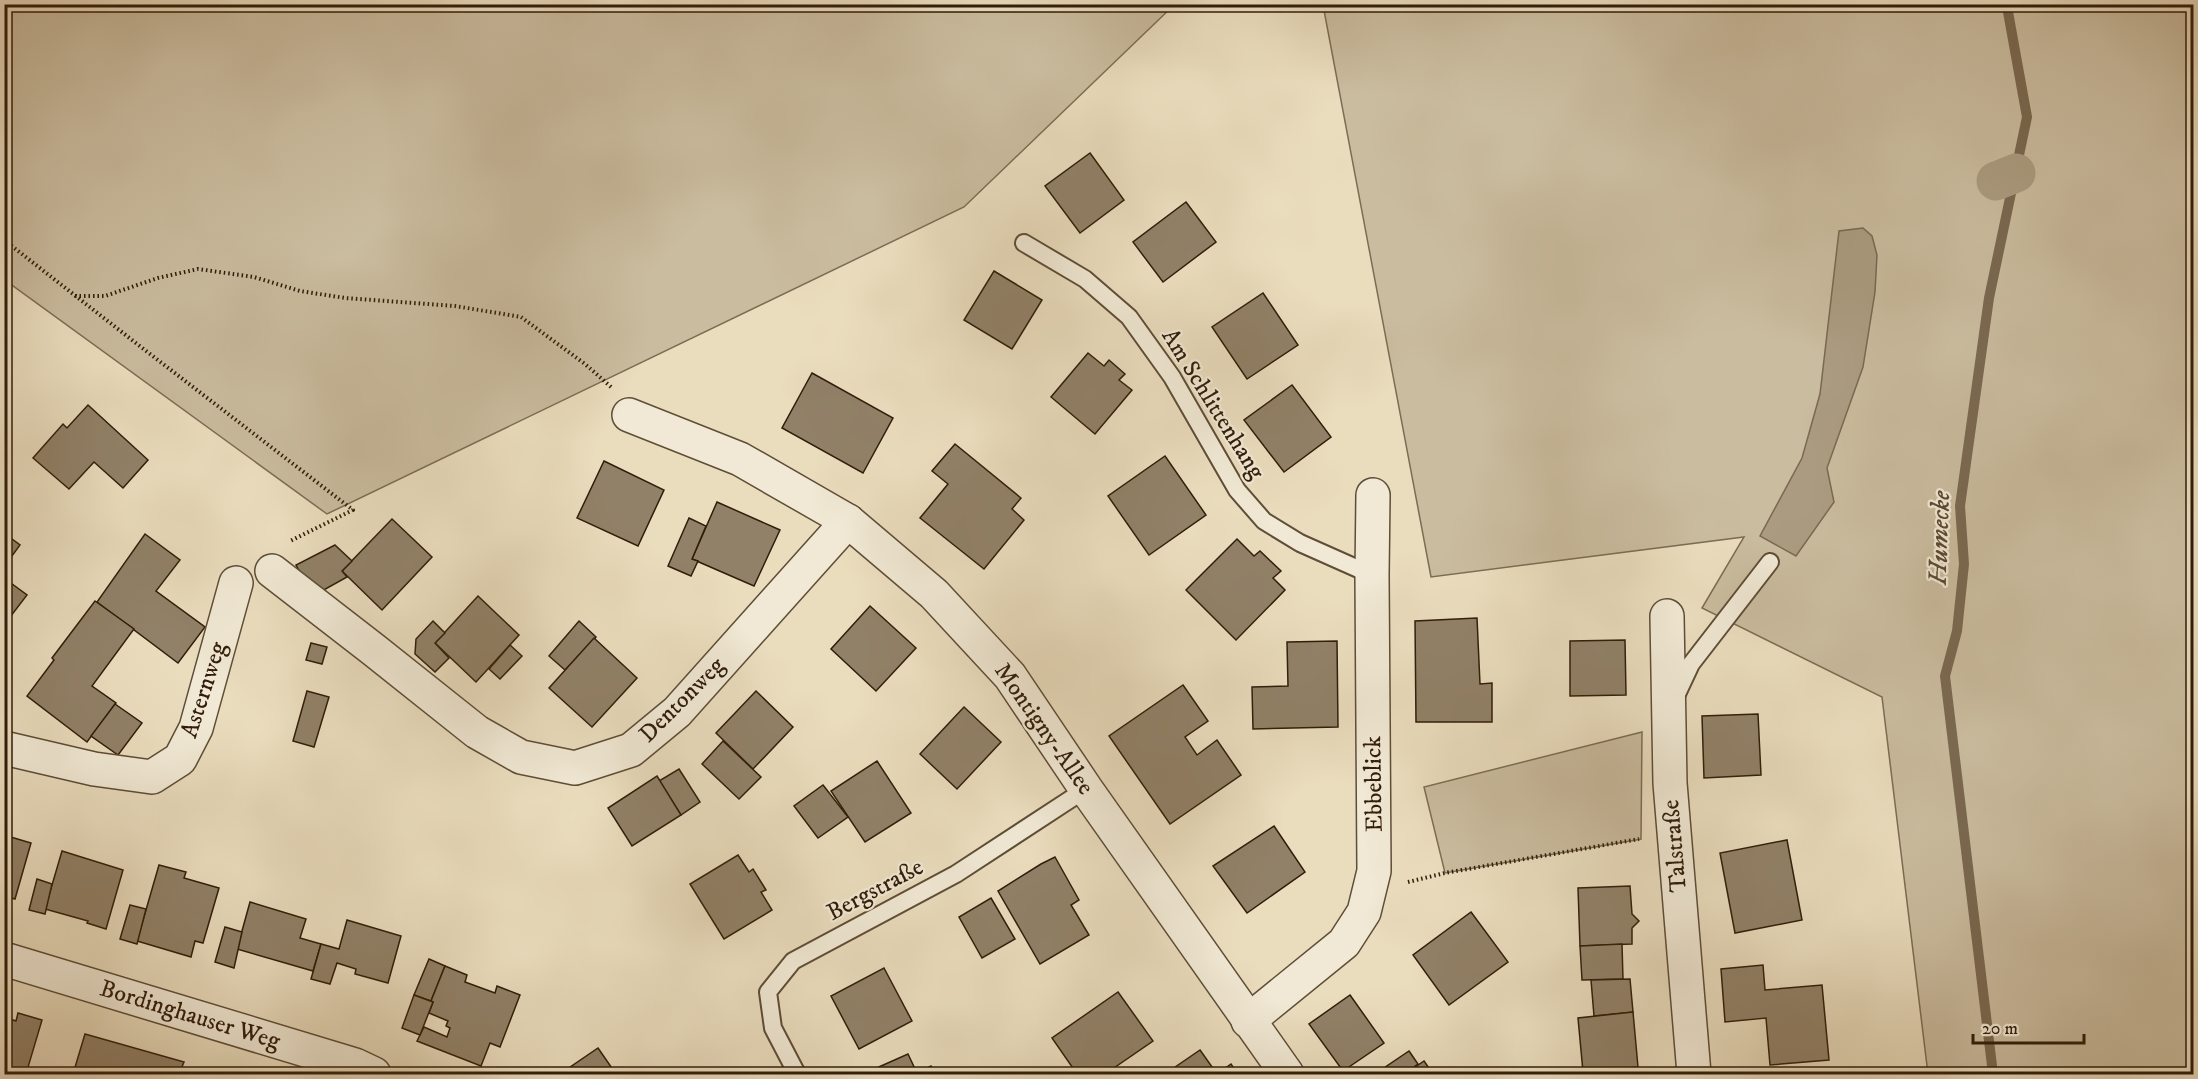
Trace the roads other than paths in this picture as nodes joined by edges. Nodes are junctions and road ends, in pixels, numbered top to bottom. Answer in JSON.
{"nodes":[{"id":1,"x":1024,"y":243,"type":"dead end"},
{"id":2,"x":629,"y":415,"type":"road end"},
{"id":3,"x":1373,"y":495,"type":"dead end"},
{"id":4,"x":848,"y":521,"type":"junction"},
{"id":5,"x":1770,"y":562,"type":"dead end"},
{"id":6,"x":272,"y":571,"type":"road end"},
{"id":7,"x":1372,"y":576,"type":"junction"},
{"id":8,"x":236,"y":583,"type":"dead end"},
{"id":9,"x":1666,"y":616,"type":"dead end"},
{"id":10,"x":1669,"y":713,"type":"junction"},
{"id":11,"x":4,"y":748,"type":"edge"},
{"id":12,"x":1086,"y":789,"type":"junction"},
{"id":13,"x":4,"y":959,"type":"edge"},
{"id":14,"x":1248,"y":1021,"type":"junction"},
{"id":15,"x":374,"y":1074,"type":"edge"},
{"id":16,"x":797,"y":1074,"type":"edge"},
{"id":17,"x":1287,"y":1074,"type":"edge"},
{"id":18,"x":1694,"y":1074,"type":"edge"}],
"edges":[{"from":1,"to":7,"type":"lane","name":"Am Schlittenhang"},
{"from":2,"to":4,"type":"street","name":"Montigny-Allee"},
{"from":3,"to":7,"type":"street","name":"Ebbeblick"},
{"from":4,"to":6,"type":"street","name":"Dentonweg"},
{"from":4,"to":12,"type":"street","name":"Montigny-Allee"},
{"from":5,"to":10,"type":"lane"},
{"from":7,"to":14,"type":"street","name":"Ebbeblick"},
{"from":8,"to":11,"type":"street","name":"Asternweg"},
{"from":9,"to":10,"type":"street","name":"Talstraße"},
{"from":10,"to":18,"type":"street","name":"Talstraße"},
{"from":12,"to":14,"type":"street","name":"Montigny-Allee"},
{"from":12,"to":16,"type":"lane","name":"Bergstraße"},
{"from":13,"to":15,"type":"street","name":"Bordinghauser Weg"},
{"from":14,"to":17,"type":"street","name":"Montigny-Allee"}]}
